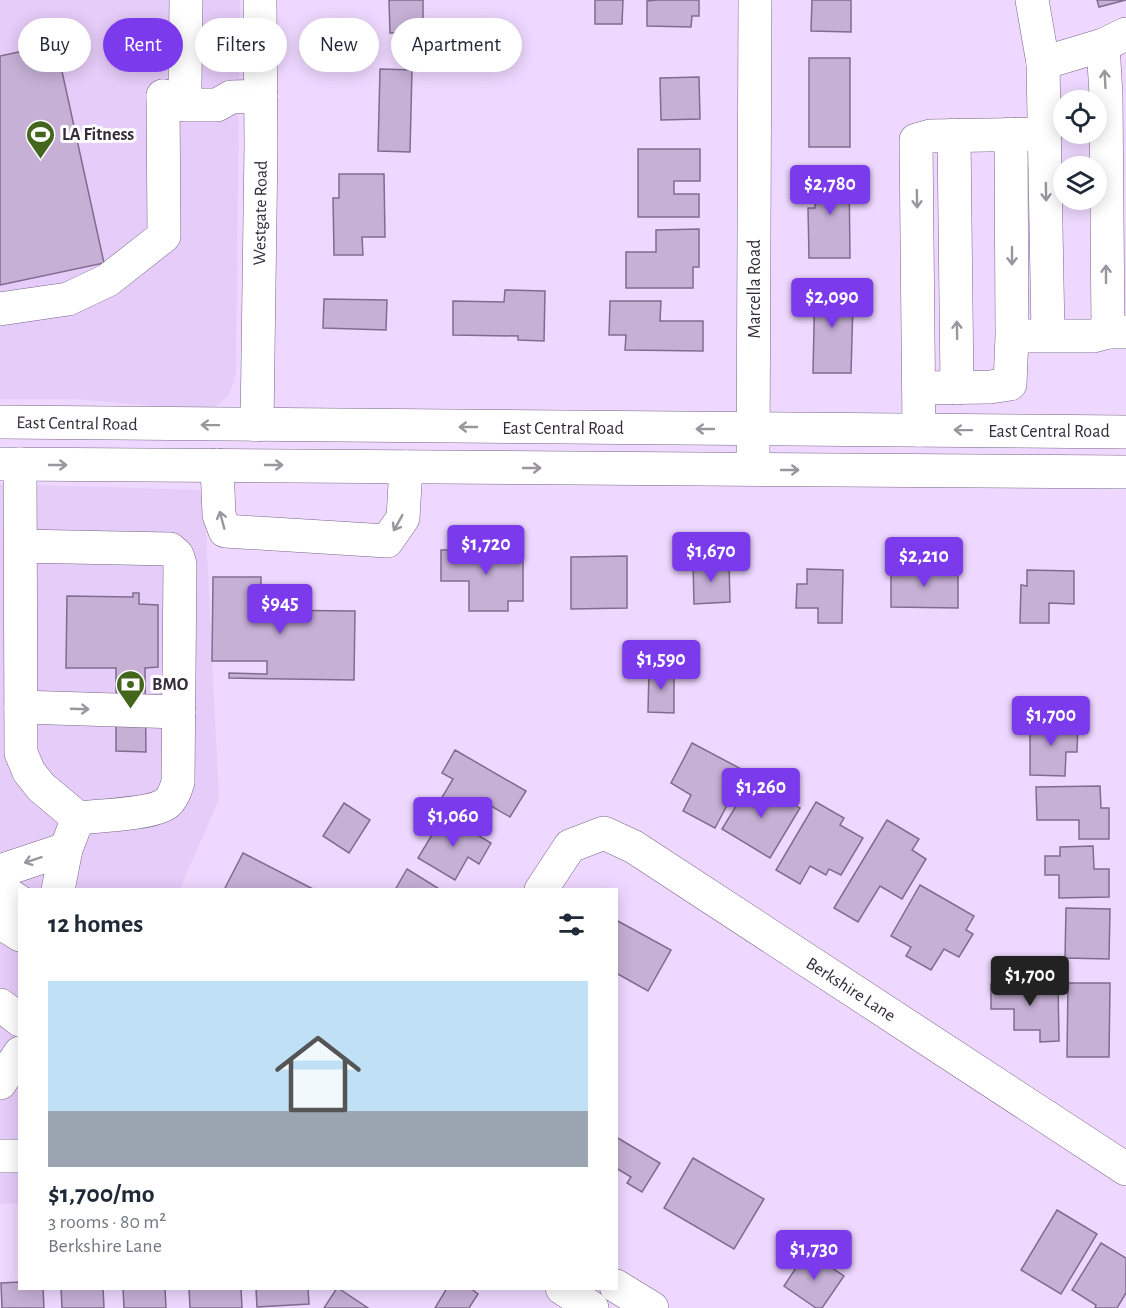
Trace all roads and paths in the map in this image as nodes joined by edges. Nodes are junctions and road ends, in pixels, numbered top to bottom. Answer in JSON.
{"nodes":[{"id":1,"x":186,"y":0,"type":"edge"},
{"id":2,"x":260,"y":0,"type":"edge"},
{"id":3,"x":755,"y":0,"type":"edge"},
{"id":4,"x":1032,"y":0,"type":"edge"},
{"id":5,"x":1115,"y":39,"type":"edge"},
{"id":6,"x":1043,"y":63,"type":"junction"},
{"id":7,"x":174,"y":91,"type":"junction"},
{"id":8,"x":246,"y":97,"type":"junction"},
{"id":9,"x":1011,"y":134,"type":"junction"},
{"id":10,"x":1045,"y":134,"type":"junction"},
{"id":11,"x":954,"y":135,"type":"junction"},
{"id":12,"x":0,"y":309,"type":"edge"},
{"id":13,"x":1117,"y":332,"type":"edge"},
{"id":14,"x":1048,"y":335,"type":"junction"},
{"id":15,"x":1012,"y":336,"type":"junction"},
{"id":16,"x":920,"y":388,"type":"junction"},
{"id":17,"x":957,"y":388,"type":"junction"},
{"id":18,"x":0,"y":422,"type":"edge"},
{"id":19,"x":257,"y":425,"type":"junction"},
{"id":20,"x":753,"y":429,"type":"junction"},
{"id":21,"x":920,"y":430,"type":"junction"},
{"id":22,"x":1126,"y":432,"type":"edge"},
{"id":23,"x":10,"y":465,"type":"edge"},
{"id":24,"x":217,"y":465,"type":"junction"},
{"id":25,"x":406,"y":466,"type":"junction"},
{"id":26,"x":753,"y":469,"type":"junction"},
{"id":27,"x":1126,"y":472,"type":"edge"},
{"id":28,"x":21,"y":546,"type":"junction"},
{"id":29,"x":21,"y":707,"type":"junction"},
{"id":30,"x":179,"y":712,"type":"junction"},
{"id":31,"x":78,"y":818,"type":"junction"},
{"id":32,"x":66,"y":849,"type":"junction"},
{"id":33,"x":0,"y":871,"type":"edge"},
{"id":34,"x":58,"y":888,"type":"edge"},
{"id":35,"x":542,"y":888,"type":"edge"},
{"id":36,"x":0,"y":889,"type":"edge"},
{"id":37,"x":18,"y":901,"type":"edge"},
{"id":38,"x":0,"y":922,"type":"edge"},
{"id":39,"x":18,"y":934,"type":"edge"},
{"id":40,"x":0,"y":1005,"type":"edge"},
{"id":41,"x":18,"y":1018,"type":"edge"},
{"id":42,"x":18,"y":1056,"type":"edge"},
{"id":43,"x":0,"y":1083,"type":"edge"},
{"id":44,"x":0,"y":1156,"type":"edge"},
{"id":45,"x":18,"y":1156,"type":"edge"},
{"id":46,"x":1126,"y":1169,"type":"edge"},
{"id":47,"x":618,"y":1287,"type":"edge"},
{"id":48,"x":565,"y":1290,"type":"edge"},
{"id":49,"x":592,"y":1308,"type":"edge"},
{"id":50,"x":652,"y":1308,"type":"edge"}],
"edges":[{"from":1,"to":7,"type":"main road"},
{"from":2,"to":8,"type":"main road","name":"Westgate Road"},
{"from":3,"to":20,"type":"main road","name":"Marcella Road"},
{"from":4,"to":6,"type":"main road"},
{"from":5,"to":6,"type":"main road"},
{"from":13,"to":5,"type":"main road","one_way":true},
{"from":6,"to":10,"type":"main road"},
{"from":7,"to":8,"type":"main road"},
{"from":7,"to":12,"type":"main road"},
{"from":8,"to":19,"type":"main road","name":"Westgate Road"},
{"from":9,"to":10,"type":"main road"},
{"from":9,"to":11,"type":"main road"},
{"from":9,"to":15,"type":"main road","one_way":true},
{"from":10,"to":14,"type":"main road","one_way":true},
{"from":11,"to":16,"type":"main road","one_way":true},
{"from":17,"to":11,"type":"main road","one_way":true},
{"from":13,"to":14,"type":"main road"},
{"from":14,"to":15,"type":"main road"},
{"from":15,"to":17,"type":"main road"},
{"from":16,"to":17,"type":"main road"},
{"from":16,"to":21,"type":"main road"},
{"from":19,"to":18,"type":"main road","name":"East Central Road","one_way":true},
{"from":20,"to":19,"type":"main road","name":"East Central Road","one_way":true},
{"from":20,"to":21,"type":"main road","name":"East Central Road"},
{"from":20,"to":26,"type":"main road","name":"Marcella Road"},
{"from":22,"to":21,"type":"main road","name":"East Central Road","one_way":true},
{"from":23,"to":24,"type":"main road","one_way":true},
{"from":23,"to":28,"type":"main road"},
{"from":24,"to":25,"type":"main road","one_way":true},
{"from":25,"to":24,"type":"main road","one_way":true},
{"from":25,"to":26,"type":"main road","one_way":true},
{"from":26,"to":27,"type":"main road","one_way":true},
{"from":28,"to":29,"type":"main road"},
{"from":28,"to":30,"type":"main road"},
{"from":29,"to":30,"type":"main road","one_way":true},
{"from":29,"to":31,"type":"main road"},
{"from":30,"to":31,"type":"main road"},
{"from":31,"to":32,"type":"main road"},
{"from":32,"to":33,"type":"main road","one_way":true},
{"from":32,"to":34,"type":"main road"},
{"from":35,"to":46,"type":"main road","name":"Berkshire Lane"},
{"from":36,"to":37,"type":"main road"},
{"from":38,"to":39,"type":"main road"},
{"from":40,"to":41,"type":"main road"},
{"from":42,"to":43,"type":"main road"},
{"from":44,"to":45,"type":"main road"},
{"from":47,"to":50,"type":"main road"},
{"from":48,"to":49,"type":"main road"}]}
